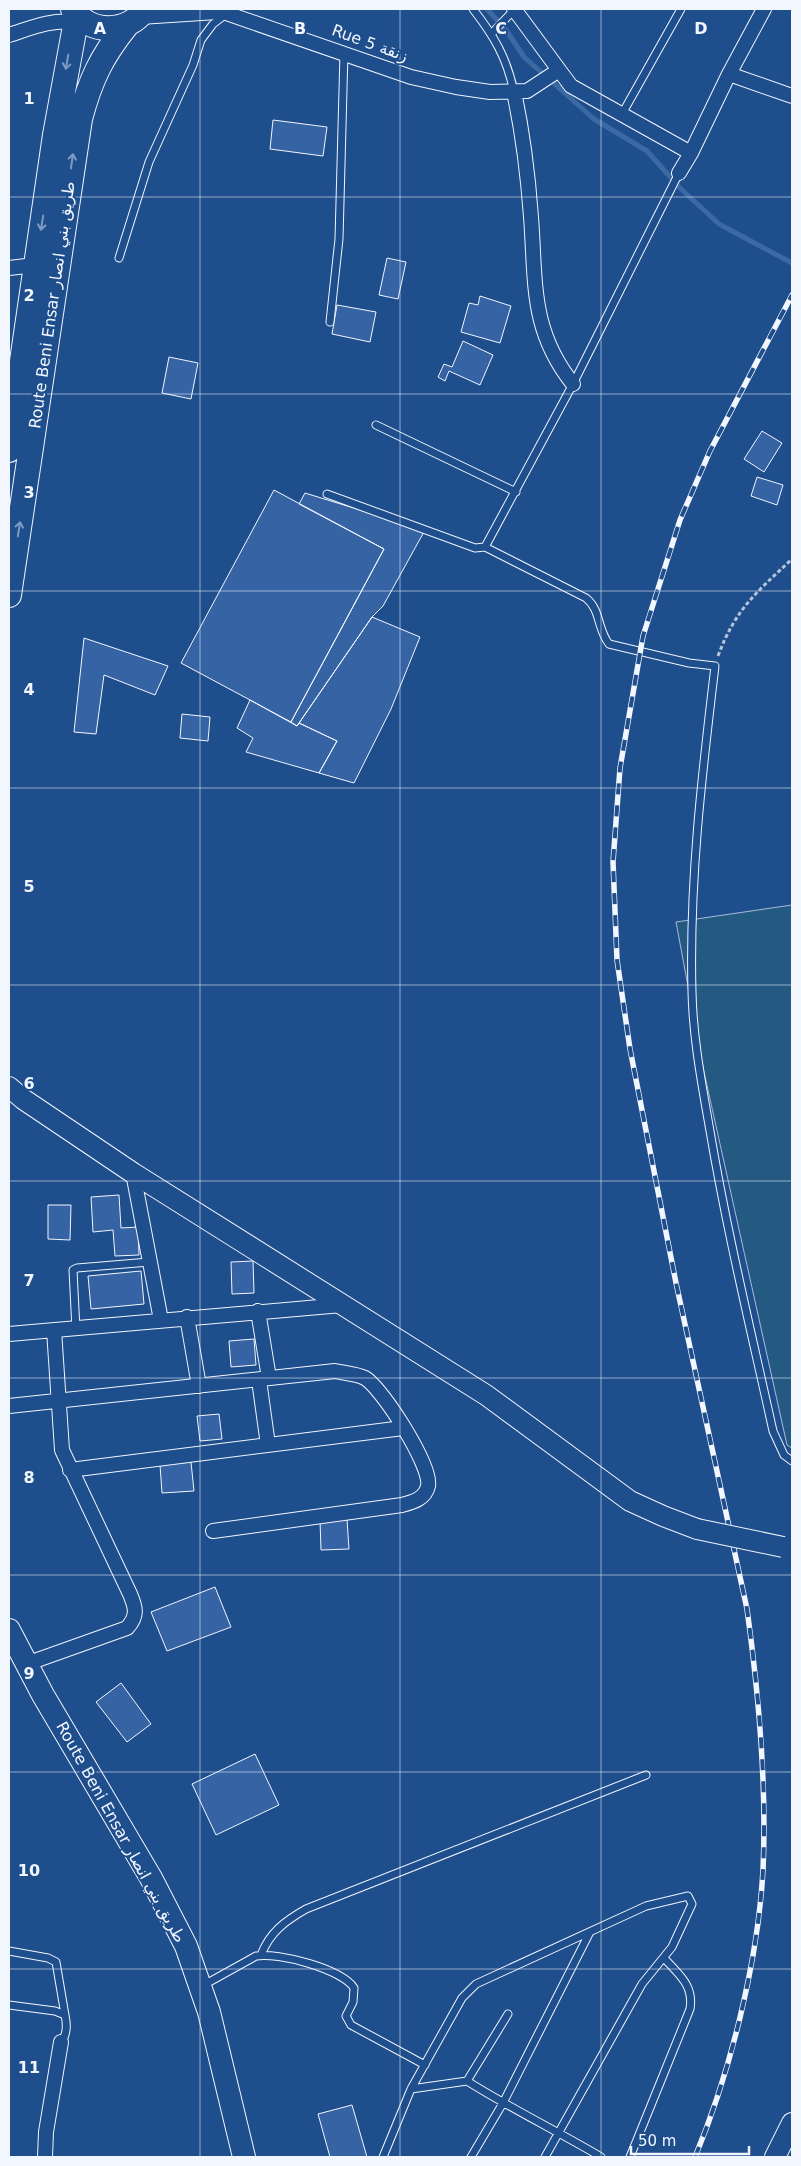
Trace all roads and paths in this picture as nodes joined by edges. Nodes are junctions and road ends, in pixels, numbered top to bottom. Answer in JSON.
{"nodes":[{"id":1,"x":473,"y":9,"type":"edge"},
{"id":2,"x":681,"y":9,"type":"edge"},
{"id":3,"x":764,"y":9,"type":"edge"},
{"id":4,"x":513,"y":10,"type":"edge"},
{"id":5,"x":218,"y":11,"type":"edge"},
{"id":6,"x":75,"y":15,"type":"edge"},
{"id":7,"x":137,"y":17,"type":"edge"},
{"id":8,"x":493,"y":31,"type":"junction"},
{"id":9,"x":9,"y":35,"type":"edge"},
{"id":10,"x":344,"y":52,"type":"junction"},
{"id":11,"x":556,"y":73,"type":"junction"},
{"id":12,"x":729,"y":74,"type":"junction"},
{"id":13,"x":521,"y":92,"type":"junction"},
{"id":14,"x":792,"y":96,"type":"edge"},
{"id":15,"x":622,"y":114,"type":"junction"},
{"id":16,"x":691,"y":153,"type":"junction"},
{"id":17,"x":679,"y":173,"type":"joint"},
{"id":18,"x":120,"y":258,"type":"dead end"},
{"id":19,"x":35,"y":265,"type":"junction"},
{"id":20,"x":9,"y":268,"type":"edge"},
{"id":21,"x":330,"y":322,"type":"dead end"},
{"id":22,"x":573,"y":384,"type":"junction"},
{"id":23,"x":376,"y":425,"type":"dead end"},
{"id":24,"x":9,"y":450,"type":"edge"},
{"id":25,"x":516,"y":492,"type":"junction"},
{"id":26,"x":327,"y":494,"type":"dead end"},
{"id":27,"x":485,"y":547,"type":"junction"},
{"id":28,"x":792,"y":559,"type":"edge"},
{"id":29,"x":9,"y":595,"type":"edge"},
{"id":30,"x":715,"y":666,"type":"junction"},
{"id":31,"x":13,"y":1094,"type":"edge"},
{"id":32,"x":133,"y":1173,"type":"junction"},
{"id":33,"x":149,"y":1262,"type":"junction"},
{"id":34,"x":342,"y":1305,"type":"junction"},
{"id":35,"x":258,"y":1312,"type":"junction"},
{"id":36,"x":187,"y":1317,"type":"junction"},
{"id":37,"x":161,"y":1320,"type":"junction"},
{"id":38,"x":54,"y":1330,"type":"junction"},
{"id":39,"x":76,"y":1330,"type":"junction"},
{"id":40,"x":9,"y":1334,"type":"edge"},
{"id":41,"x":264,"y":1379,"type":"junction"},
{"id":42,"x":199,"y":1386,"type":"junction"},
{"id":43,"x":58,"y":1402,"type":"junction"},
{"id":44,"x":9,"y":1406,"type":"edge"},
{"id":45,"x":403,"y":1428,"type":"junction"},
{"id":46,"x":268,"y":1446,"type":"junction"},
{"id":47,"x":792,"y":1461,"type":"edge"},
{"id":48,"x":70,"y":1470,"type":"junction"},
{"id":49,"x":213,"y":1531,"type":"dead end"},
{"id":50,"x":788,"y":1549,"type":"edge"},
{"id":51,"x":9,"y":1630,"type":"edge"},
{"id":52,"x":26,"y":1664,"type":"junction"},
{"id":53,"x":646,"y":1775,"type":"dead end"},
{"id":54,"x":590,"y":1932,"type":"junction"},
{"id":55,"x":9,"y":1951,"type":"edge"},
{"id":56,"x":261,"y":1955,"type":"junction"},
{"id":57,"x":664,"y":1958,"type":"junction"},
{"id":58,"x":200,"y":1987,"type":"junction"},
{"id":59,"x":9,"y":2005,"type":"edge"},
{"id":60,"x":508,"y":2014,"type":"dead end"},
{"id":61,"x":65,"y":2015,"type":"junction"},
{"id":62,"x":61,"y":2042,"type":"joint"},
{"id":63,"x":424,"y":2065,"type":"junction"},
{"id":64,"x":467,"y":2081,"type":"junction"},
{"id":65,"x":411,"y":2089,"type":"junction"},
{"id":66,"x":503,"y":2104,"type":"junction"},
{"id":67,"x":792,"y":2123,"type":"edge"},
{"id":68,"x":558,"y":2132,"type":"junction"},
{"id":69,"x":45,"y":2157,"type":"edge"},
{"id":70,"x":244,"y":2157,"type":"edge"},
{"id":71,"x":383,"y":2157,"type":"edge"},
{"id":72,"x":471,"y":2157,"type":"edge"},
{"id":73,"x":545,"y":2157,"type":"edge"},
{"id":74,"x":601,"y":2157,"type":"edge"},
{"id":75,"x":630,"y":2157,"type":"edge"},
{"id":76,"x":775,"y":2157,"type":"edge"}],
"edges":[{"from":1,"to":8,"type":"lane"},
{"from":2,"to":15,"type":"lane"},
{"from":3,"to":12,"type":"street"},
{"from":4,"to":8,"type":"lane"},
{"from":4,"to":11,"type":"street"},
{"from":5,"to":7,"type":"street","name":"Rue 5 زنقة"},
{"from":5,"to":10,"type":"street","name":"Rue 5 زنقة"},
{"from":5,"to":18,"type":"lane"},
{"from":6,"to":7,"type":"highway"},
{"from":6,"to":9,"type":"street"},
{"from":6,"to":19,"type":"highway","name":"Route Beni Ensar طريق بني انصار","one_way":true},
{"from":29,"to":7,"type":"highway","name":"Route Beni Ensar طريق بني انصار","one_way":true},
{"from":8,"to":13,"type":"lane"},
{"from":10,"to":13,"type":"street","name":"Rue 5 زنقة"},
{"from":10,"to":21,"type":"lane"},
{"from":11,"to":13,"type":"street"},
{"from":11,"to":15,"type":"street"},
{"from":12,"to":14,"type":"street"},
{"from":12,"to":16,"type":"street"},
{"from":13,"to":22,"type":"street"},
{"from":15,"to":16,"type":"street"},
{"from":16,"to":17,"type":"street"},
{"from":17,"to":22,"type":"lane"},
{"from":19,"to":20,"type":"street"},
{"from":19,"to":24,"type":"highway","name":"Route Beni Ensar طريق بني انصار"},
{"from":22,"to":25,"type":"lane"},
{"from":23,"to":25,"type":"lane"},
{"from":25,"to":27,"type":"lane"},
{"from":26,"to":27,"type":"lane"},
{"from":27,"to":30,"type":"lane"},
{"from":28,"to":30,"type":"path"},
{"from":30,"to":47,"type":"lane"},
{"from":31,"to":32,"type":"main road"},
{"from":32,"to":33,"type":"street"},
{"from":32,"to":34,"type":"main road"},
{"from":33,"to":37,"type":"street"},
{"from":33,"to":39,"type":"lane"},
{"from":34,"to":35,"type":"street"},
{"from":34,"to":50,"type":"main road","bridge":true},
{"from":35,"to":36,"type":"street"},
{"from":35,"to":41,"type":"street"},
{"from":36,"to":37,"type":"street"},
{"from":36,"to":42,"type":"street"},
{"from":37,"to":39,"type":"street"},
{"from":38,"to":39,"type":"street"},
{"from":38,"to":40,"type":"street"},
{"from":38,"to":43,"type":"street"},
{"from":41,"to":42,"type":"street"},
{"from":41,"to":45,"type":"street"},
{"from":41,"to":46,"type":"street"},
{"from":42,"to":43,"type":"street"},
{"from":43,"to":44,"type":"street"},
{"from":43,"to":48,"type":"street"},
{"from":45,"to":46,"type":"street"},
{"from":45,"to":49,"type":"street"},
{"from":46,"to":48,"type":"street"},
{"from":48,"to":52,"type":"street"},
{"from":51,"to":52,"type":"main road","name":"Route Beni Ensar طريق بني انصار"},
{"from":52,"to":58,"type":"main road","name":"Route Beni Ensar طريق بني انصار"},
{"from":53,"to":56,"type":"lane"},
{"from":54,"to":57,"type":"lane"},
{"from":54,"to":63,"type":"lane"},
{"from":54,"to":66,"type":"lane"},
{"from":55,"to":61,"type":"lane"},
{"from":56,"to":58,"type":"lane"},
{"from":56,"to":63,"type":"lane"},
{"from":57,"to":68,"type":"lane"},
{"from":57,"to":75,"type":"lane"},
{"from":58,"to":70,"type":"main road","name":"Route Beni Ensar طريق بني انصار"},
{"from":59,"to":61,"type":"lane"},
{"from":60,"to":64,"type":"lane"},
{"from":61,"to":62,"type":"lane"},
{"from":62,"to":69,"type":"street"},
{"from":63,"to":65,"type":"lane"},
{"from":64,"to":65,"type":"lane"},
{"from":64,"to":66,"type":"lane"},
{"from":65,"to":71,"type":"lane"},
{"from":66,"to":68,"type":"lane"},
{"from":66,"to":72,"type":"lane"},
{"from":67,"to":76,"type":"main road"},
{"from":68,"to":73,"type":"lane"},
{"from":68,"to":74,"type":"lane"}]}
